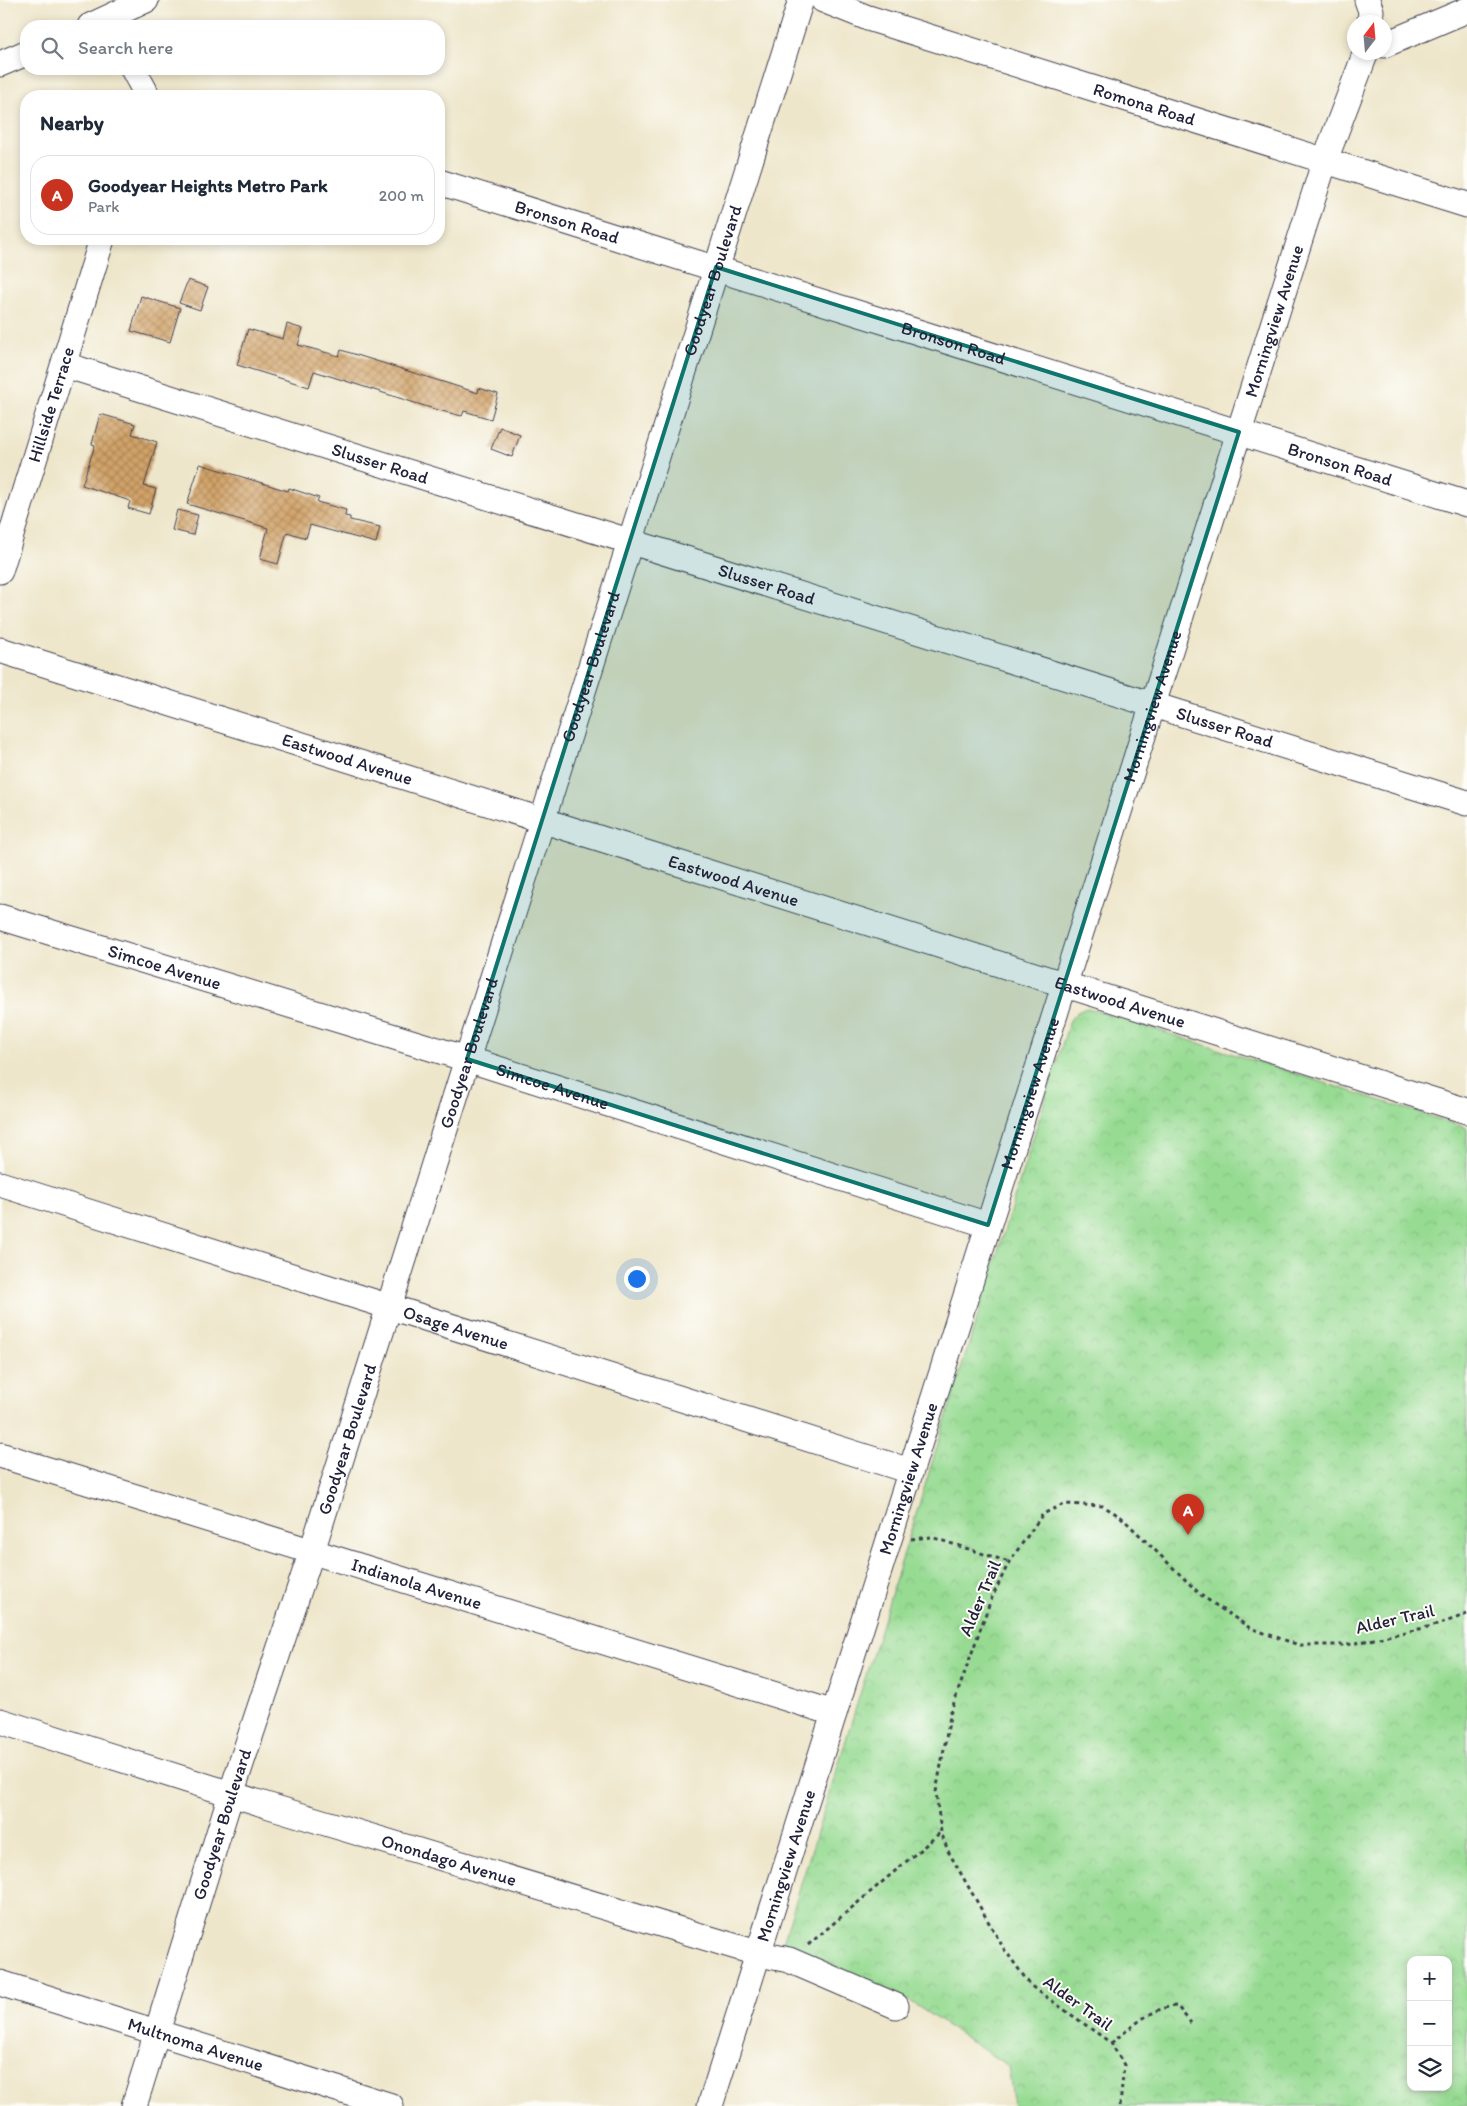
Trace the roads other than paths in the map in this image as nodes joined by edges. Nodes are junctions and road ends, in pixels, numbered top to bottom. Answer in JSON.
{"nodes":[{"id":1,"x":146,"y":0,"type":"edge"},
{"id":2,"x":801,"y":0,"type":"edge"},
{"id":3,"x":823,"y":0,"type":"edge"},
{"id":4,"x":1367,"y":0,"type":"edge"},
{"id":5,"x":1467,"y":10,"type":"edge"},
{"id":6,"x":1371,"y":15,"type":"edge"},
{"id":7,"x":108,"y":20,"type":"edge"},
{"id":8,"x":1392,"y":42,"type":"edge"},
{"id":9,"x":20,"y":55,"type":"edge"},
{"id":10,"x":1363,"y":60,"type":"edge"},
{"id":11,"x":0,"y":64,"type":"edge"},
{"id":12,"x":137,"y":75,"type":"edge"},
{"id":13,"x":147,"y":90,"type":"edge"},
{"id":14,"x":1325,"y":160,"type":"junction"},
{"id":15,"x":445,"y":184,"type":"edge"},
{"id":16,"x":1467,"y":205,"type":"edge"},
{"id":17,"x":100,"y":245,"type":"edge"},
{"id":18,"x":716,"y":267,"type":"junction"},
{"id":19,"x":65,"y":365,"type":"junction"},
{"id":20,"x":1239,"y":432,"type":"junction"},
{"id":21,"x":1467,"y":504,"type":"edge"},
{"id":22,"x":630,"y":541,"type":"junction"},
{"id":23,"x":0,"y":571,"type":"edge"},
{"id":24,"x":0,"y":650,"type":"edge"},
{"id":25,"x":1154,"y":704,"type":"junction"},
{"id":26,"x":1467,"y":803,"type":"edge"},
{"id":27,"x":541,"y":822,"type":"junction"},
{"id":28,"x":0,"y":917,"type":"edge"},
{"id":29,"x":1063,"y":986,"type":"junction"},
{"id":30,"x":467,"y":1059,"type":"junction"},
{"id":31,"x":1467,"y":1111,"type":"edge"},
{"id":32,"x":0,"y":1184,"type":"edge"},
{"id":33,"x":988,"y":1225,"type":"junction"},
{"id":34,"x":390,"y":1306,"type":"junction"},
{"id":35,"x":0,"y":1455,"type":"edge"},
{"id":36,"x":910,"y":1470,"type":"junction"},
{"id":37,"x":312,"y":1551,"type":"junction"},
{"id":38,"x":834,"y":1713,"type":"junction"},
{"id":39,"x":0,"y":1721,"type":"edge"},
{"id":40,"x":231,"y":1794,"type":"junction"},
{"id":41,"x":760,"y":1954,"type":"junction"},
{"id":42,"x":0,"y":1984,"type":"edge"},
{"id":43,"x":896,"y":2006,"type":"dead end"},
{"id":44,"x":157,"y":2033,"type":"junction"},
{"id":45,"x":134,"y":2106,"type":"edge"},
{"id":46,"x":392,"y":2106,"type":"edge"},
{"id":47,"x":710,"y":2106,"type":"edge"}],
"edges":[{"from":1,"to":7,"type":"street"},
{"from":2,"to":18,"type":"street","name":"Goodyear Boulevard"},
{"from":3,"to":14,"type":"street","name":"Romona Road"},
{"from":4,"to":6,"type":"street"},
{"from":5,"to":8,"type":"street"},
{"from":9,"to":11,"type":"street"},
{"from":10,"to":14,"type":"street","name":"Morningview Avenue"},
{"from":12,"to":13,"type":"street"},
{"from":14,"to":16,"type":"street","name":"Romona Road"},
{"from":14,"to":20,"type":"street","name":"Morningview Avenue"},
{"from":15,"to":18,"type":"street","name":"Bronson Road"},
{"from":17,"to":19,"type":"street","name":"Hillside Terrace"},
{"from":18,"to":20,"type":"street","name":"Bronson Road"},
{"from":18,"to":22,"type":"street","name":"Goodyear Boulevard"},
{"from":19,"to":22,"type":"street","name":"Slusser Road"},
{"from":19,"to":23,"type":"street","name":"Hillside Terrace"},
{"from":20,"to":21,"type":"street","name":"Bronson Road"},
{"from":20,"to":25,"type":"street","name":"Morningview Avenue"},
{"from":22,"to":25,"type":"street","name":"Slusser Road"},
{"from":22,"to":27,"type":"street","name":"Goodyear Boulevard"},
{"from":24,"to":27,"type":"street","name":"Eastwood Avenue"},
{"from":25,"to":26,"type":"street","name":"Slusser Road"},
{"from":25,"to":29,"type":"street","name":"Morningview Avenue"},
{"from":27,"to":29,"type":"street","name":"Eastwood Avenue"},
{"from":27,"to":30,"type":"street","name":"Goodyear Boulevard"},
{"from":28,"to":30,"type":"street","name":"Simcoe Avenue"},
{"from":29,"to":31,"type":"street","name":"Eastwood Avenue"},
{"from":29,"to":33,"type":"street","name":"Morningview Avenue"},
{"from":30,"to":33,"type":"street","name":"Simcoe Avenue"},
{"from":30,"to":34,"type":"street","name":"Goodyear Boulevard"},
{"from":32,"to":34,"type":"street","name":"Osage Avenue"},
{"from":33,"to":36,"type":"street","name":"Morningview Avenue"},
{"from":34,"to":36,"type":"street","name":"Osage Avenue"},
{"from":34,"to":37,"type":"street","name":"Goodyear Boulevard"},
{"from":35,"to":37,"type":"street","name":"Indianola Avenue"},
{"from":36,"to":38,"type":"street","name":"Morningview Avenue"},
{"from":37,"to":38,"type":"street","name":"Indianola Avenue"},
{"from":37,"to":40,"type":"street","name":"Goodyear Boulevard"},
{"from":38,"to":41,"type":"street","name":"Morningview Avenue"},
{"from":39,"to":40,"type":"street","name":"Onondago Avenue"},
{"from":40,"to":41,"type":"street","name":"Onondago Avenue"},
{"from":40,"to":44,"type":"street","name":"Goodyear Boulevard"},
{"from":41,"to":43,"type":"street","name":"Onondago Avenue"},
{"from":41,"to":47,"type":"street","name":"Morningview Avenue"},
{"from":42,"to":44,"type":"street","name":"Multnoma Avenue"},
{"from":44,"to":45,"type":"street","name":"Goodyear Boulevard"},
{"from":44,"to":46,"type":"street","name":"Multnoma Avenue"}]}
